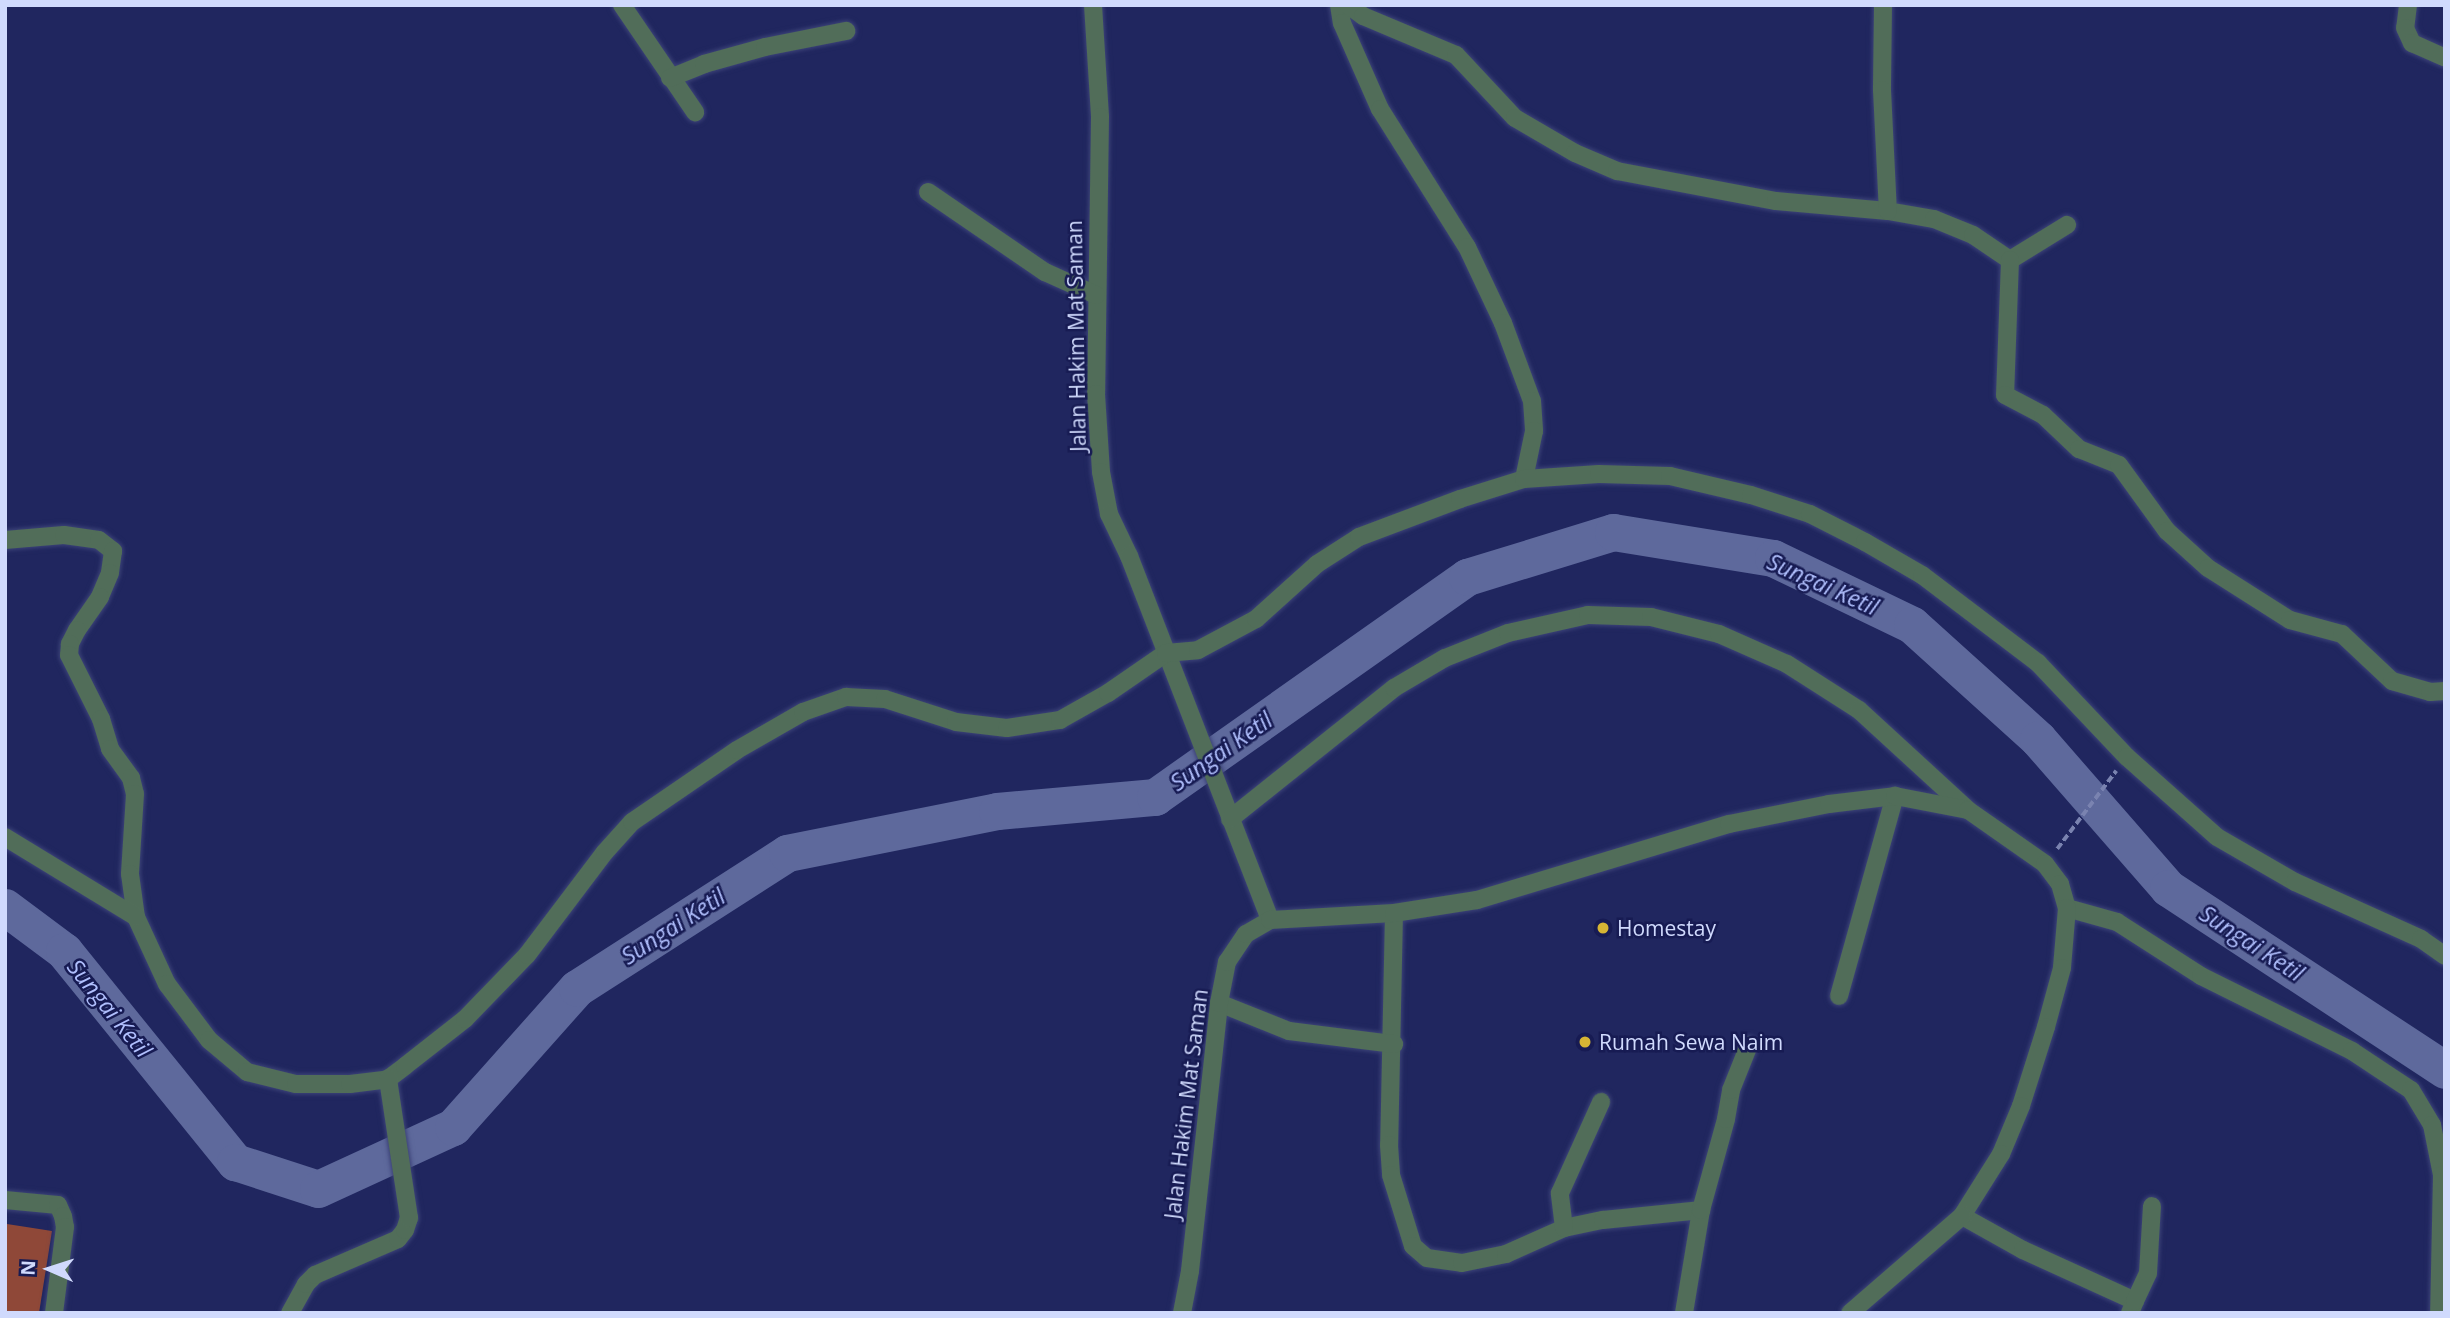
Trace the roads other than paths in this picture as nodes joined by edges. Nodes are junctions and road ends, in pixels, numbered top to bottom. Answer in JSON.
{"nodes":[{"id":1,"x":622,"y":5,"type":"edge"},
{"id":2,"x":1093,"y":5,"type":"edge"},
{"id":3,"x":1339,"y":5,"type":"edge"},
{"id":4,"x":1348,"y":5,"type":"edge"},
{"id":5,"x":1883,"y":5,"type":"edge"},
{"id":6,"x":2408,"y":5,"type":"edge"},
{"id":7,"x":846,"y":31,"type":"dead end"},
{"id":8,"x":2445,"y":58,"type":"edge"},
{"id":9,"x":670,"y":78,"type":"junction"},
{"id":10,"x":695,"y":111,"type":"dead end"},
{"id":11,"x":928,"y":192,"type":"dead end"},
{"id":12,"x":1888,"y":211,"type":"junction"},
{"id":13,"x":2067,"y":225,"type":"dead end"},
{"id":14,"x":2010,"y":260,"type":"junction"},
{"id":15,"x":1096,"y":295,"type":"junction"},
{"id":16,"x":1524,"y":479,"type":"junction"},
{"id":17,"x":5,"y":540,"type":"edge"},
{"id":18,"x":1166,"y":653,"type":"junction"},
{"id":19,"x":2445,"y":691,"type":"edge"},
{"id":20,"x":1895,"y":796,"type":"junction"},
{"id":21,"x":1968,"y":810,"type":"junction"},
{"id":22,"x":1230,"y":820,"type":"junction"},
{"id":23,"x":5,"y":837,"type":"edge"},
{"id":24,"x":2067,"y":908,"type":"junction"},
{"id":25,"x":1394,"y":913,"type":"junction"},
{"id":26,"x":136,"y":917,"type":"junction"},
{"id":27,"x":1270,"y":920,"type":"junction"},
{"id":28,"x":2445,"y":956,"type":"edge"},
{"id":29,"x":1839,"y":996,"type":"dead end"},
{"id":30,"x":1219,"y":1003,"type":"junction"},
{"id":31,"x":1394,"y":1044,"type":"junction"},
{"id":32,"x":1749,"y":1045,"type":"dead end"},
{"id":33,"x":388,"y":1079,"type":"junction"},
{"id":34,"x":1601,"y":1102,"type":"dead end"},
{"id":35,"x":5,"y":1200,"type":"edge"},
{"id":36,"x":2152,"y":1206,"type":"dead end"},
{"id":37,"x":1701,"y":1210,"type":"junction"},
{"id":38,"x":1962,"y":1216,"type":"junction"},
{"id":39,"x":1564,"y":1228,"type":"junction"},
{"id":40,"x":2132,"y":1307,"type":"edge"},
{"id":41,"x":54,"y":1313,"type":"edge"},
{"id":42,"x":290,"y":1313,"type":"edge"},
{"id":43,"x":1182,"y":1313,"type":"edge"},
{"id":44,"x":1684,"y":1313,"type":"edge"},
{"id":45,"x":1850,"y":1313,"type":"edge"},
{"id":46,"x":2439,"y":1313,"type":"edge"}],
"edges":[{"from":1,"to":9,"type":"street"},
{"from":2,"to":15,"type":"street","name":"Jalan Hakim Mat Saman"},
{"from":3,"to":16,"type":"street"},
{"from":4,"to":12,"type":"street"},
{"from":5,"to":12,"type":"street"},
{"from":6,"to":8,"type":"street"},
{"from":7,"to":9,"type":"street"},
{"from":9,"to":10,"type":"street"},
{"from":11,"to":15,"type":"street"},
{"from":12,"to":14,"type":"street"},
{"from":13,"to":14,"type":"street"},
{"from":14,"to":19,"type":"street"},
{"from":15,"to":18,"type":"street","name":"Jalan Hakim Mat Saman"},
{"from":16,"to":18,"type":"street"},
{"from":16,"to":28,"type":"street"},
{"from":17,"to":26,"type":"street"},
{"from":18,"to":22,"type":"street","name":"Jalan Hakim Mat Saman"},
{"from":18,"to":33,"type":"street"},
{"from":20,"to":21,"type":"street"},
{"from":20,"to":25,"type":"street"},
{"from":20,"to":29,"type":"street"},
{"from":21,"to":22,"type":"street"},
{"from":21,"to":24,"type":"street"},
{"from":22,"to":27,"type":"street","name":"Jalan Hakim Mat Saman"},
{"from":23,"to":26,"type":"street"},
{"from":24,"to":38,"type":"street"},
{"from":24,"to":46,"type":"street"},
{"from":25,"to":27,"type":"street"},
{"from":25,"to":31,"type":"street"},
{"from":26,"to":33,"type":"street"},
{"from":27,"to":30,"type":"street","name":"Jalan Hakim Mat Saman"},
{"from":30,"to":31,"type":"street"},
{"from":30,"to":43,"type":"street","name":"Jalan Hakim Mat Saman"},
{"from":31,"to":39,"type":"street"},
{"from":32,"to":37,"type":"street"},
{"from":33,"to":42,"type":"street"},
{"from":34,"to":39,"type":"street"},
{"from":35,"to":41,"type":"street"},
{"from":36,"to":40,"type":"street"},
{"from":37,"to":39,"type":"street"},
{"from":37,"to":44,"type":"street"},
{"from":38,"to":40,"type":"street"},
{"from":38,"to":45,"type":"street"}]}
